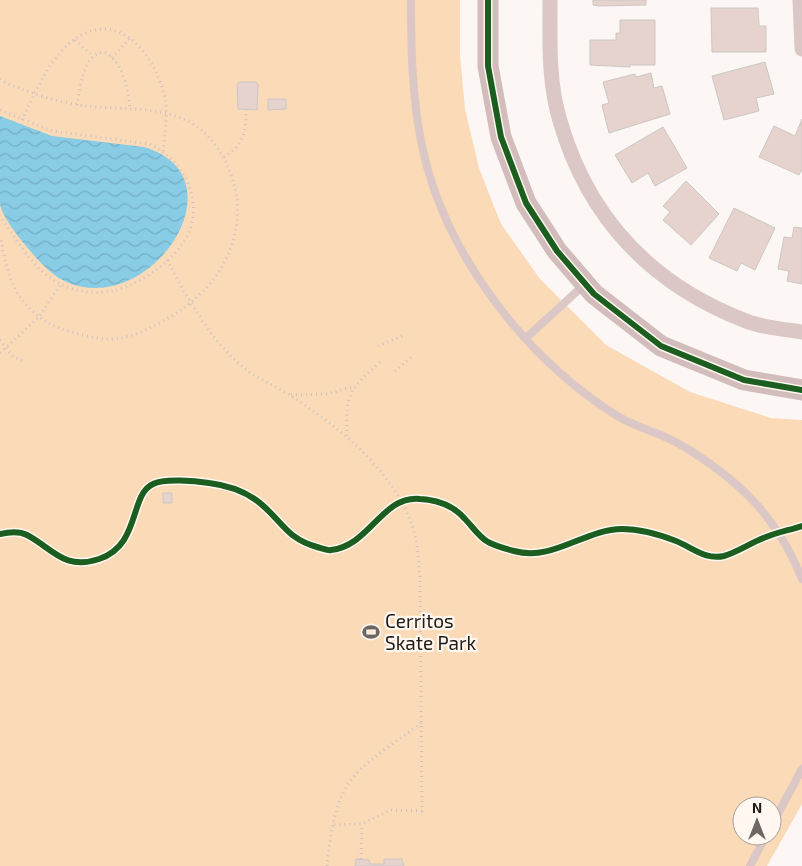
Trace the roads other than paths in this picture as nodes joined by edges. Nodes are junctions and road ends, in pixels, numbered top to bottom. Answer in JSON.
{"nodes":[{"id":1,"x":410,"y":0,"type":"edge"},
{"id":2,"x":488,"y":0,"type":"edge"},
{"id":3,"x":550,"y":0,"type":"edge"},
{"id":4,"x":800,"y":0,"type":"edge"},
{"id":5,"x":802,"y":49,"type":"edge"},
{"id":6,"x":585,"y":283,"type":"junction"},
{"id":7,"x":802,"y":332,"type":"edge"},
{"id":8,"x":526,"y":338,"type":"junction"},
{"id":9,"x":802,"y":390,"type":"edge"},
{"id":10,"x":802,"y":579,"type":"edge"},
{"id":11,"x":802,"y":768,"type":"edge"},
{"id":12,"x":782,"y":806,"type":"edge"},
{"id":13,"x":761,"y":846,"type":"edge"},
{"id":14,"x":750,"y":866,"type":"edge"}],
"edges":[{"from":1,"to":8,"type":"lane"},
{"from":2,"to":6,"type":"street"},
{"from":3,"to":7,"type":"street"},
{"from":4,"to":5,"type":"street"},
{"from":6,"to":8,"type":"lane"},
{"from":6,"to":9,"type":"street"},
{"from":8,"to":10,"type":"lane"},
{"from":11,"to":12,"type":"lane"},
{"from":13,"to":14,"type":"lane"}]}
